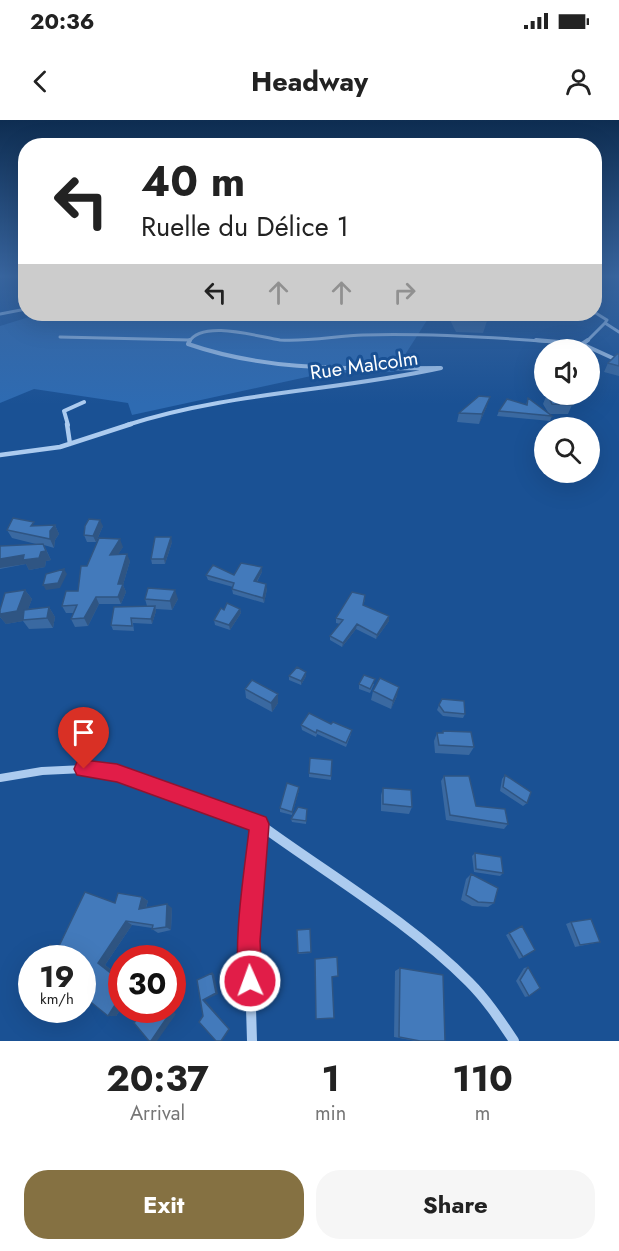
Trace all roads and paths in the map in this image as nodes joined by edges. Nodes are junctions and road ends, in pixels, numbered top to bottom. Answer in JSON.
{"nodes":[{"id":1,"x":604,"y":318,"type":"edge"},
{"id":2,"x":605,"y":323,"type":"junction"},
{"id":3,"x":619,"y":332,"type":"edge"},
{"id":4,"x":60,"y":337,"type":"dead end"},
{"id":5,"x":590,"y":339,"type":"edge"},
{"id":6,"x":190,"y":340,"type":"junction"},
{"id":7,"x":534,"y":340,"type":"edge"},
{"id":8,"x":600,"y":352,"type":"edge"},
{"id":9,"x":616,"y":360,"type":"edge"},
{"id":10,"x":84,"y":402,"type":"dead end"},
{"id":11,"x":70,"y":444,"type":"junction"},
{"id":12,"x":0,"y":455,"type":"edge"},
{"id":13,"x":0,"y":778,"type":"edge"},
{"id":14,"x":259,"y":824,"type":"junction"},
{"id":15,"x":252,"y":1041,"type":"edge"},
{"id":16,"x":514,"y":1041,"type":"edge"}],
"edges":[{"from":1,"to":2,"type":"street"},
{"from":2,"to":3,"type":"street"},
{"from":2,"to":5,"type":"street"},
{"from":4,"to":6,"type":"street"},
{"from":6,"to":7,"type":"street","name":"Rue Malcolm"},
{"from":6,"to":11,"type":"street","name":"Rue Malcolm"},
{"from":8,"to":9,"type":"street","name":"Rue Malcolm"},
{"from":10,"to":11,"type":"street"},
{"from":11,"to":12,"type":"street","name":"Rue Malcolm"},
{"from":13,"to":14,"type":"street"},
{"from":14,"to":15,"type":"street"},
{"from":14,"to":16,"type":"street"}]}
